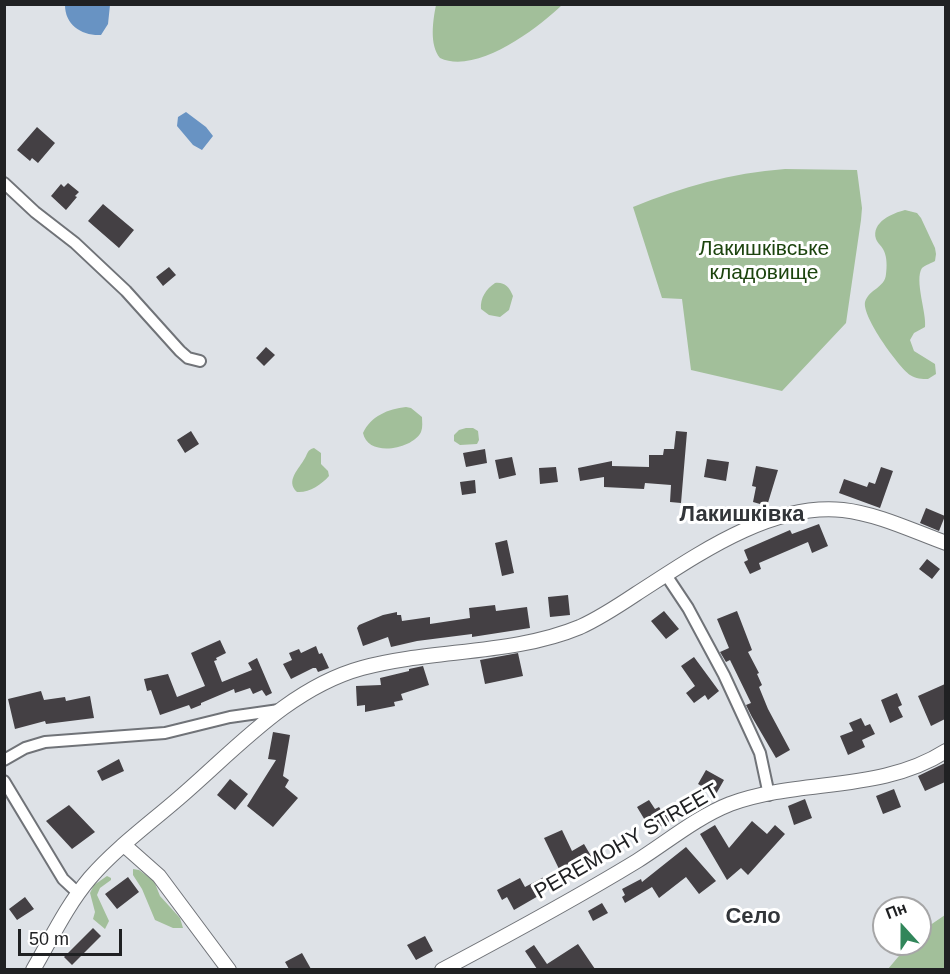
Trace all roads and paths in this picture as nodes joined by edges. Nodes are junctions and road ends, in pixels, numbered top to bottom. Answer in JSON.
{"nodes":[{"id":1,"x":4,"y":183,"type":"edge"},
{"id":2,"x":200,"y":361,"type":"dead end"},
{"id":3,"x":945,"y":543,"type":"edge"},
{"id":4,"x":666,"y":575,"type":"junction"},
{"id":5,"x":281,"y":710,"type":"junction"},
{"id":6,"x":945,"y":751,"type":"edge"},
{"id":7,"x":4,"y":760,"type":"edge"},
{"id":8,"x":4,"y":781,"type":"edge"},
{"id":9,"x":769,"y":795,"type":"junction"},
{"id":10,"x":124,"y":845,"type":"junction"},
{"id":11,"x":78,"y":893,"type":"junction"},
{"id":12,"x":33,"y":969,"type":"edge"},
{"id":13,"x":228,"y":969,"type":"edge"},
{"id":14,"x":442,"y":969,"type":"edge"}],
"edges":[{"from":1,"to":2,"type":"street"},
{"from":3,"to":4,"type":"street"},
{"from":4,"to":5,"type":"street"},
{"from":4,"to":9,"type":"street"},
{"from":5,"to":7,"type":"street"},
{"from":5,"to":10,"type":"street"},
{"from":6,"to":9,"type":"street","name":"PEREMOHY STREET"},
{"from":8,"to":11,"type":"street"},
{"from":9,"to":14,"type":"street","name":"PEREMOHY STREET"},
{"from":10,"to":11,"type":"street"},
{"from":10,"to":13,"type":"street"},
{"from":11,"to":12,"type":"street"}]}
